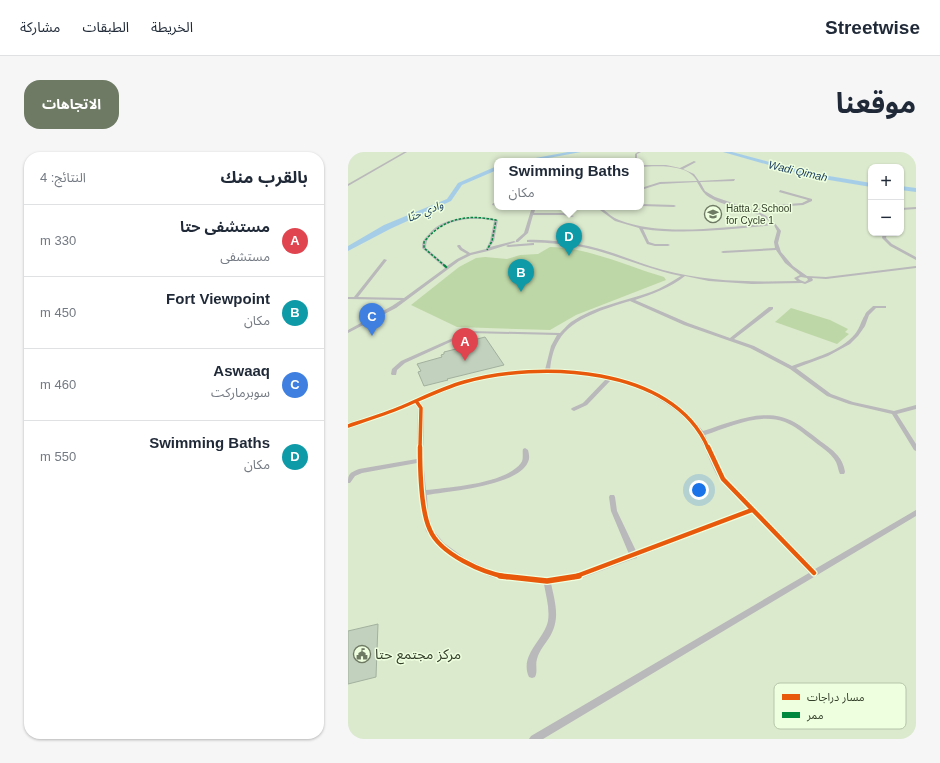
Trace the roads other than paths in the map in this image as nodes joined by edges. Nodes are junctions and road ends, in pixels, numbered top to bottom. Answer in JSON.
{"nodes":[{"id":1,"x":406,"y":152,"type":"edge"},
{"id":2,"x":695,"y":162,"type":"dead end"},
{"id":3,"x":644,"y":166,"type":"edge"},
{"id":4,"x":680,"y":169,"type":"junction"},
{"id":5,"x":734,"y":180,"type":"dead end"},
{"id":6,"x":698,"y":182,"type":"junction"},
{"id":7,"x":348,"y":185,"type":"edge"},
{"id":8,"x":644,"y":188,"type":"edge"},
{"id":9,"x":780,"y":191,"type":"dead end"},
{"id":10,"x":644,"y":206,"type":"edge"},
{"id":11,"x":674,"y":206,"type":"dead end"},
{"id":12,"x":916,"y":208,"type":"edge"},
{"id":13,"x":904,"y":209,"type":"edge"},
{"id":14,"x":533,"y":210,"type":"edge"},
{"id":15,"x":602,"y":210,"type":"edge"},
{"id":16,"x":753,"y":212,"type":"junction"},
{"id":17,"x":532,"y":214,"type":"junction"},
{"id":18,"x":572,"y":216,"type":"dead end"},
{"id":19,"x":775,"y":224,"type":"junction"},
{"id":20,"x":641,"y":228,"type":"junction"},
{"id":21,"x":884,"y":236,"type":"edge"},
{"id":22,"x":523,"y":238,"type":"junction"},
{"id":23,"x":516,"y":242,"type":"junction"},
{"id":24,"x":527,"y":242,"type":"junction"},
{"id":25,"x":668,"y":245,"type":"dead end"},
{"id":26,"x":459,"y":246,"type":"dead end"},
{"id":27,"x":519,"y":246,"type":"junction"},
{"id":28,"x":500,"y":247,"type":"junction"},
{"id":29,"x":776,"y":248,"type":"junction"},
{"id":30,"x":487,"y":250,"type":"junction"},
{"id":31,"x":723,"y":252,"type":"dead end"},
{"id":32,"x":470,"y":254,"type":"junction"},
{"id":33,"x":916,"y":259,"type":"edge"},
{"id":34,"x":386,"y":260,"type":"dead end"},
{"id":35,"x":916,"y":267,"type":"edge"},
{"id":36,"x":447,"y":268,"type":"junction"},
{"id":37,"x":795,"y":270,"type":"junction"},
{"id":38,"x":683,"y":276,"type":"junction"},
{"id":39,"x":796,"y":277,"type":"junction"},
{"id":40,"x":806,"y":277,"type":"junction"},
{"id":41,"x":826,"y":278,"type":"junction"},
{"id":42,"x":810,"y":281,"type":"junction"},
{"id":43,"x":780,"y":282,"type":"junction"},
{"id":44,"x":802,"y":282,"type":"junction"},
{"id":45,"x":348,"y":298,"type":"edge"},
{"id":46,"x":354,"y":298,"type":"junction"},
{"id":47,"x":406,"y":299,"type":"junction"},
{"id":48,"x":631,"y":300,"type":"junction"},
{"id":49,"x":884,"y":307,"type":"dead end"},
{"id":50,"x":771,"y":308,"type":"dead end"},
{"id":51,"x":349,"y":332,"type":"edge"},
{"id":52,"x":560,"y":334,"type":"junction"},
{"id":53,"x":732,"y":339,"type":"junction"},
{"id":54,"x":792,"y":368,"type":"junction"},
{"id":55,"x":546,"y":371,"type":"junction"},
{"id":56,"x":394,"y":374,"type":"dead end"},
{"id":57,"x":610,"y":378,"type":"junction"},
{"id":58,"x":416,"y":400,"type":"junction"},
{"id":59,"x":916,"y":407,"type":"edge"},
{"id":60,"x":574,"y":409,"type":"dead end"},
{"id":61,"x":894,"y":414,"type":"junction"},
{"id":62,"x":348,"y":426,"type":"edge"},
{"id":63,"x":702,"y":434,"type":"junction"},
{"id":64,"x":916,"y":449,"type":"edge"},
{"id":65,"x":525,"y":450,"type":"dead end"},
{"id":66,"x":420,"y":460,"type":"junction"},
{"id":67,"x":842,"y":472,"type":"dead end"},
{"id":68,"x":348,"y":481,"type":"edge"},
{"id":69,"x":424,"y":493,"type":"junction"},
{"id":70,"x":612,"y":497,"type":"dead end"},
{"id":71,"x":752,"y":510,"type":"junction"},
{"id":72,"x":916,"y":513,"type":"edge"},
{"id":73,"x":634,"y":556,"type":"junction"},
{"id":74,"x":814,"y":573,"type":"junction"},
{"id":75,"x":547,"y":581,"type":"junction"},
{"id":76,"x":532,"y":674,"type":"dead end"},
{"id":77,"x":534,"y":739,"type":"edge"}],
"edges":[{"from":1,"to":7,"type":"street"},
{"from":2,"to":4,"type":"street"},
{"from":3,"to":4,"type":"street"},
{"from":4,"to":6,"type":"street"},
{"from":5,"to":6,"type":"street"},
{"from":6,"to":8,"type":"street"},
{"from":6,"to":16,"type":"street"},
{"from":9,"to":16,"type":"street"},
{"from":10,"to":11,"type":"street"},
{"from":12,"to":13,"type":"street"},
{"from":14,"to":17,"type":"street"},
{"from":15,"to":20,"type":"street"},
{"from":16,"to":19,"type":"street"},
{"from":17,"to":18,"type":"street"},
{"from":17,"to":22,"type":"street"},
{"from":19,"to":20,"type":"street"},
{"from":19,"to":29,"type":"street"},
{"from":20,"to":25,"type":"street"},
{"from":21,"to":33,"type":"street"},
{"from":22,"to":23,"type":"street"},
{"from":22,"to":24,"type":"street"},
{"from":23,"to":24,"type":"street"},
{"from":23,"to":27,"type":"street"},
{"from":23,"to":28,"type":"street"},
{"from":24,"to":27,"type":"street"},
{"from":24,"to":38,"type":"street"},
{"from":26,"to":32,"type":"street"},
{"from":27,"to":28,"type":"street"},
{"from":28,"to":30,"type":"street"},
{"from":29,"to":31,"type":"street"},
{"from":29,"to":37,"type":"street"},
{"from":30,"to":32,"type":"street"},
{"from":30,"to":36,"type":"street"},
{"from":32,"to":36,"type":"street"},
{"from":34,"to":46,"type":"street"},
{"from":35,"to":41,"type":"street"},
{"from":36,"to":47,"type":"street"},
{"from":37,"to":39,"type":"street"},
{"from":37,"to":40,"type":"street"},
{"from":38,"to":43,"type":"street"},
{"from":38,"to":48,"type":"street"},
{"from":39,"to":40,"type":"street"},
{"from":39,"to":43,"type":"street"},
{"from":39,"to":44,"type":"street"},
{"from":40,"to":41,"type":"street"},
{"from":40,"to":42,"type":"street"},
{"from":41,"to":42,"type":"street"},
{"from":42,"to":44,"type":"street"},
{"from":43,"to":44,"type":"street"},
{"from":45,"to":46,"type":"street"},
{"from":46,"to":47,"type":"street"},
{"from":47,"to":51,"type":"street"},
{"from":48,"to":52,"type":"street"},
{"from":48,"to":53,"type":"street"},
{"from":49,"to":54,"type":"street"},
{"from":50,"to":53,"type":"street"},
{"from":52,"to":55,"type":"street"},
{"from":52,"to":56,"type":"street"},
{"from":53,"to":54,"type":"street"},
{"from":54,"to":61,"type":"street"},
{"from":55,"to":57,"type":"street"},
{"from":55,"to":58,"type":"street"},
{"from":57,"to":60,"type":"street"},
{"from":57,"to":63,"type":"street"},
{"from":58,"to":62,"type":"street"},
{"from":58,"to":66,"type":"street"},
{"from":59,"to":61,"type":"street"},
{"from":61,"to":64,"type":"street"},
{"from":63,"to":67,"type":"street"},
{"from":63,"to":71,"type":"street"},
{"from":65,"to":69,"type":"street"},
{"from":66,"to":68,"type":"street"},
{"from":66,"to":69,"type":"street"},
{"from":69,"to":75,"type":"street"},
{"from":70,"to":73,"type":"street"},
{"from":71,"to":73,"type":"street"},
{"from":71,"to":74,"type":"street"},
{"from":72,"to":74,"type":"street"},
{"from":73,"to":75,"type":"street"},
{"from":74,"to":77,"type":"street"},
{"from":75,"to":76,"type":"street"}]}
